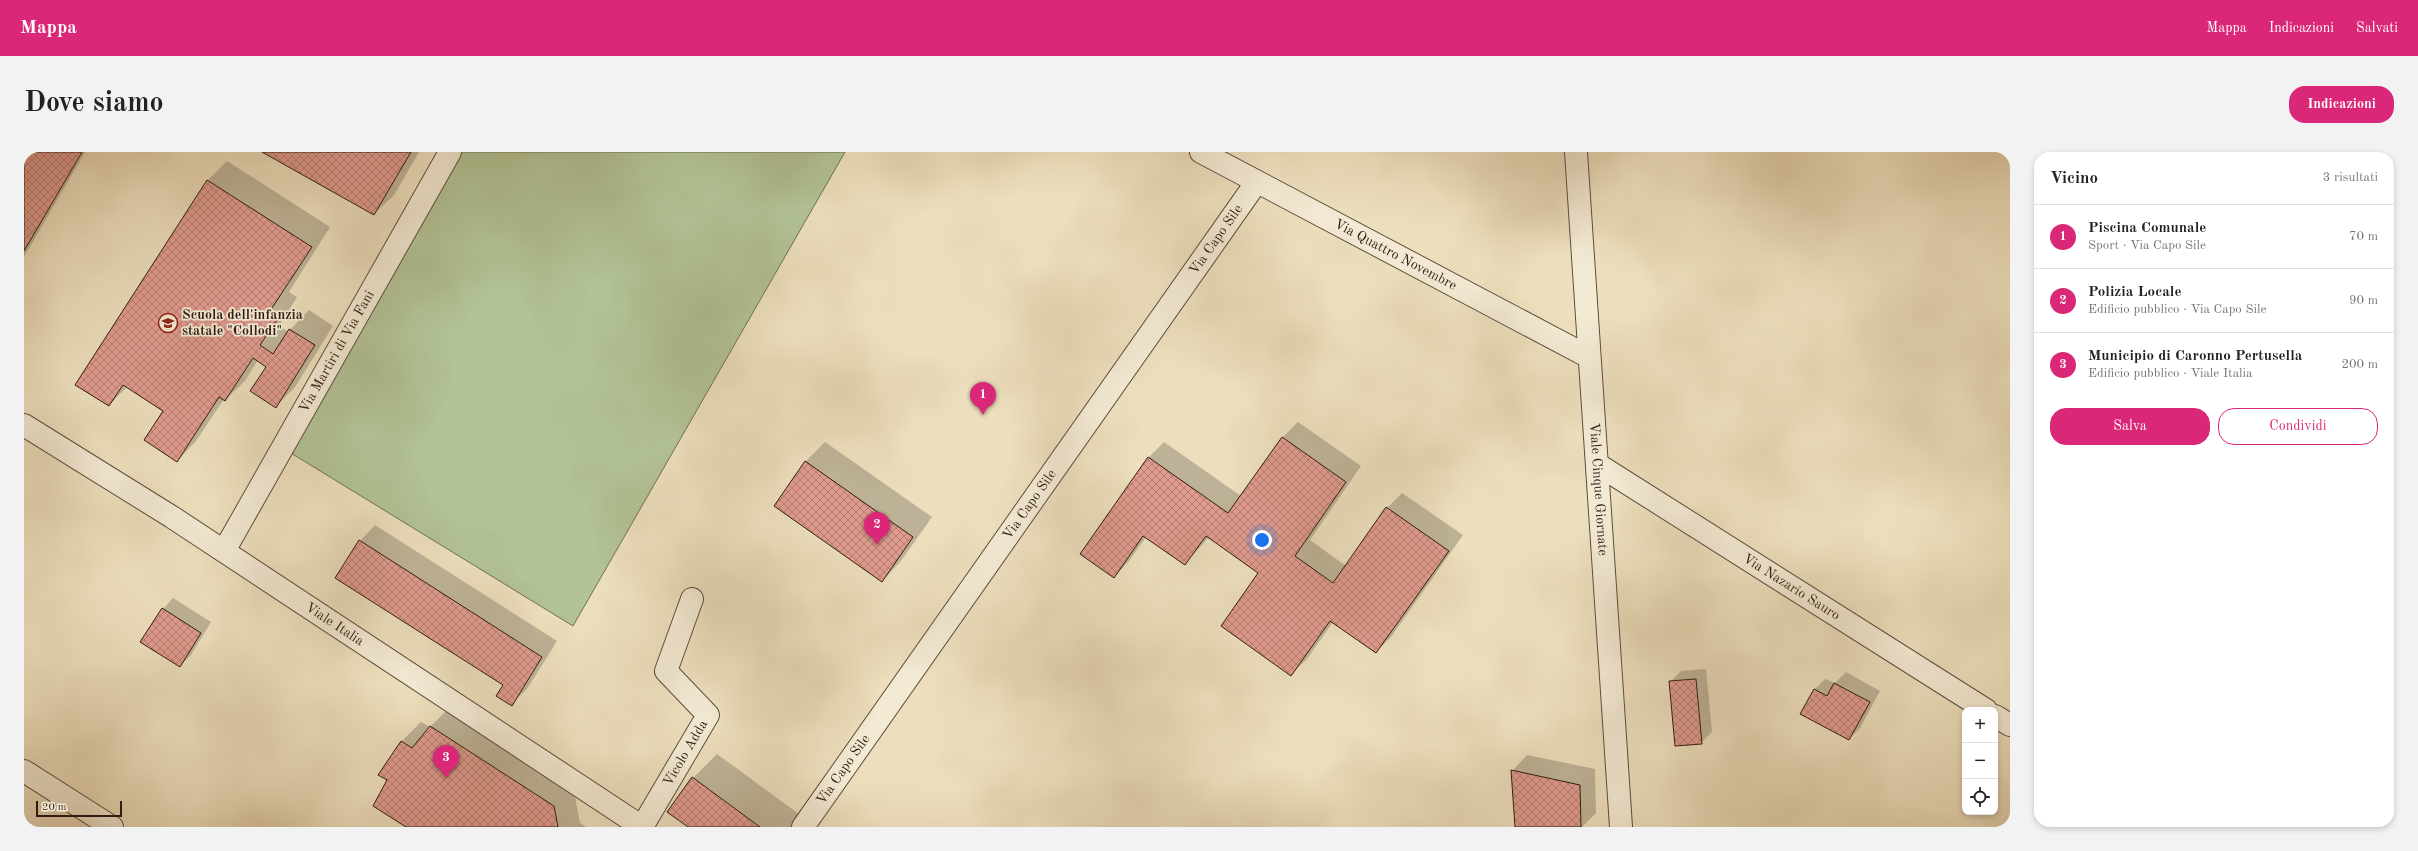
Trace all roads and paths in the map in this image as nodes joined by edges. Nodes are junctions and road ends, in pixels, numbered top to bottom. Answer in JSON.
{"nodes":[{"id":1,"x":450,"y":152,"type":"edge"},
{"id":2,"x":1201,"y":152,"type":"edge"},
{"id":3,"x":1576,"y":152,"type":"edge"},
{"id":4,"x":1256,"y":183,"type":"junction"},
{"id":5,"x":1589,"y":357,"type":"junction"},
{"id":6,"x":24,"y":425,"type":"edge"},
{"id":7,"x":1597,"y":464,"type":"junction"},
{"id":8,"x":224,"y":551,"type":"junction"},
{"id":9,"x":692,"y":599,"type":"dead end"},
{"id":10,"x":1981,"y":707,"type":"edge"},
{"id":11,"x":1998,"y":718,"type":"edge"},
{"id":12,"x":2010,"y":726,"type":"edge"},
{"id":13,"x":24,"y":771,"type":"edge"},
{"id":14,"x":112,"y":827,"type":"edge"},
{"id":15,"x":642,"y":827,"type":"edge"},
{"id":16,"x":803,"y":827,"type":"edge"},
{"id":17,"x":1621,"y":827,"type":"edge"}],
"edges":[{"from":1,"to":8,"type":"street","name":"Via Martiri di Via Fani"},
{"from":2,"to":4,"type":"street","name":"Via Quattro Novembre"},
{"from":3,"to":5,"type":"street","name":"Viale Cinque Giornate"},
{"from":4,"to":5,"type":"street","name":"Via Quattro Novembre"},
{"from":4,"to":16,"type":"street","name":"Via Capo Sile"},
{"from":5,"to":7,"type":"street","name":"Viale Cinque Giornate"},
{"from":6,"to":8,"type":"street","name":"Viale Italia"},
{"from":7,"to":10,"type":"street","name":"Via Nazario Sauro"},
{"from":7,"to":17,"type":"street","name":"Viale Cinque Giornate"},
{"from":8,"to":15,"type":"street","name":"Viale Italia"},
{"from":9,"to":15,"type":"street","name":"Vicolo Adda"},
{"from":11,"to":12,"type":"street"},
{"from":13,"to":14,"type":"street"}]}
